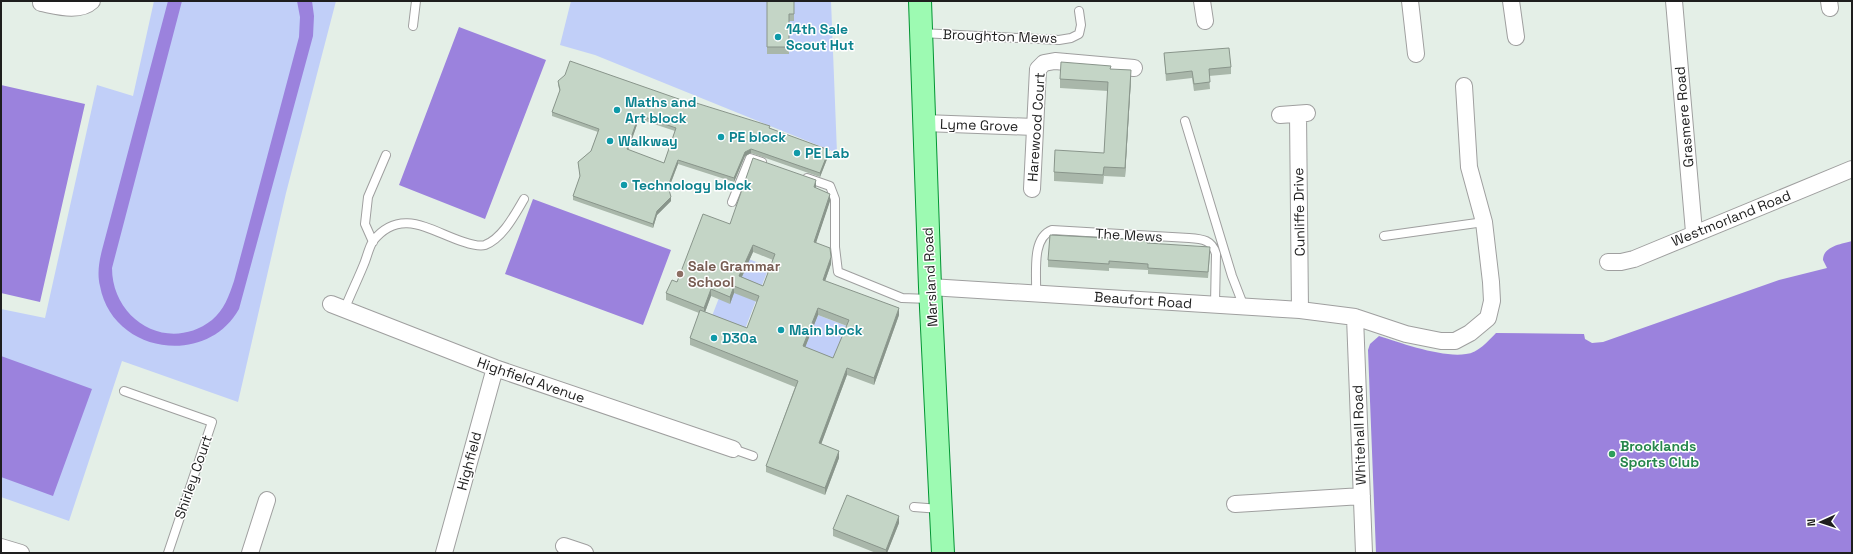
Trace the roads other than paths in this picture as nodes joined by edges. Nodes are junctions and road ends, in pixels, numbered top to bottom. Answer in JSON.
{"nodes":[{"id":1,"x":92,"y":1,"type":"edge"},
{"id":2,"x":416,"y":1,"type":"edge"},
{"id":3,"x":920,"y":1,"type":"edge"},
{"id":4,"x":1202,"y":1,"type":"edge"},
{"id":5,"x":1410,"y":1,"type":"edge"},
{"id":6,"x":1511,"y":1,"type":"edge"},
{"id":7,"x":1674,"y":1,"type":"edge"},
{"id":8,"x":41,"y":4,"type":"dead end"},
{"id":9,"x":1079,"y":11,"type":"dead end"},
{"id":10,"x":1205,"y":21,"type":"dead end"},
{"id":11,"x":413,"y":26,"type":"dead end"},
{"id":12,"x":920,"y":32,"type":"junction"},
{"id":13,"x":1516,"y":37,"type":"dead end"},
{"id":14,"x":1416,"y":54,"type":"dead end"},
{"id":15,"x":1134,"y":68,"type":"dead end"},
{"id":16,"x":1464,"y":86,"type":"dead end"},
{"id":17,"x":1280,"y":115,"type":"dead end"},
{"id":18,"x":1185,"y":121,"type":"dead end"},
{"id":19,"x":924,"y":123,"type":"junction"},
{"id":20,"x":1034,"y":127,"type":"junction"},
{"id":21,"x":386,"y":155,"type":"dead end"},
{"id":22,"x":772,"y":166,"type":"edge"},
{"id":23,"x":1852,"y":169,"type":"edge"},
{"id":24,"x":801,"y":176,"type":"edge"},
{"id":25,"x":1032,"y":189,"type":"dead end"},
{"id":26,"x":524,"y":199,"type":"dead end"},
{"id":27,"x":732,"y":202,"type":"dead end"},
{"id":28,"x":1484,"y":222,"type":"junction"},
{"id":29,"x":1694,"y":232,"type":"junction"},
{"id":30,"x":1384,"y":236,"type":"dead end"},
{"id":31,"x":373,"y":242,"type":"junction"},
{"id":32,"x":1608,"y":262,"type":"dead end"},
{"id":33,"x":931,"y":293,"type":"junction"},
{"id":34,"x":1036,"y":293,"type":"junction"},
{"id":35,"x":1215,"y":304,"type":"junction"},
{"id":36,"x":338,"y":306,"type":"joint"},
{"id":37,"x":1244,"y":307,"type":"junction"},
{"id":38,"x":1300,"y":310,"type":"junction"},
{"id":39,"x":1355,"y":317,"type":"junction"},
{"id":40,"x":495,"y":368,"type":"junction"},
{"id":41,"x":124,"y":391,"type":"dead end"},
{"id":42,"x":733,"y":449,"type":"joint"},
{"id":43,"x":753,"y":456,"type":"dead end"},
{"id":44,"x":1362,"y":496,"type":"junction"},
{"id":45,"x":267,"y":500,"type":"dead end"},
{"id":46,"x":1235,"y":504,"type":"dead end"},
{"id":47,"x":914,"y":507,"type":"dead end"},
{"id":48,"x":941,"y":509,"type":"junction"},
{"id":49,"x":564,"y":546,"type":"dead end"},
{"id":50,"x":1,"y":547,"type":"edge"},
{"id":51,"x":21,"y":553,"type":"edge"},
{"id":52,"x":168,"y":553,"type":"edge"},
{"id":53,"x":250,"y":553,"type":"edge"},
{"id":54,"x":444,"y":553,"type":"edge"},
{"id":55,"x":585,"y":553,"type":"edge"},
{"id":56,"x":942,"y":553,"type":"edge"},
{"id":57,"x":1364,"y":553,"type":"edge"}],
"edges":[{"from":1,"to":8,"type":"street"},
{"from":2,"to":11,"type":"lane"},
{"from":3,"to":12,"type":"main road","name":"Marsland Road"},
{"from":4,"to":10,"type":"street"},
{"from":5,"to":14,"type":"street"},
{"from":6,"to":13,"type":"street"},
{"from":7,"to":29,"type":"street","name":"Grasmere Road"},
{"from":9,"to":12,"type":"lane","name":"Broughton Mews"},
{"from":12,"to":19,"type":"main road","name":"Marsland Road"},
{"from":15,"to":20,"type":"street","name":"Harewood Court"},
{"from":16,"to":28,"type":"street","name":"Beaufort Road"},
{"from":17,"to":38,"type":"street","name":"Cunliffe Drive"},
{"from":18,"to":37,"type":"lane"},
{"from":19,"to":20,"type":"street","name":"Lyme Grove"},
{"from":19,"to":33,"type":"main road","name":"Marsland Road"},
{"from":20,"to":25,"type":"street","name":"Harewood Court"},
{"from":21,"to":31,"type":"lane"},
{"from":22,"to":27,"type":"lane"},
{"from":23,"to":29,"type":"street","name":"Westmorland Road"},
{"from":24,"to":33,"type":"lane"},
{"from":26,"to":31,"type":"lane"},
{"from":28,"to":30,"type":"lane"},
{"from":28,"to":39,"type":"street","name":"Beaufort Road"},
{"from":29,"to":32,"type":"street","name":"Westmorland Road"},
{"from":31,"to":36,"type":"lane"},
{"from":33,"to":34,"type":"street","name":"Beaufort Road"},
{"from":33,"to":48,"type":"main road","name":"Marsland Road"},
{"from":34,"to":35,"type":"street","name":"Beaufort Road"},
{"from":34,"to":35,"type":"lane","name":"The Mews"},
{"from":35,"to":37,"type":"street","name":"Beaufort Road"},
{"from":36,"to":40,"type":"street","name":"Highfield Avenue"},
{"from":37,"to":38,"type":"street","name":"Beaufort Road"},
{"from":38,"to":39,"type":"street","name":"Beaufort Road"},
{"from":39,"to":44,"type":"street","name":"Whitehall Road"},
{"from":40,"to":42,"type":"street","name":"Highfield Avenue"},
{"from":40,"to":54,"type":"street","name":"Highfield"},
{"from":41,"to":52,"type":"lane","name":"Shirley Court"},
{"from":42,"to":43,"type":"lane"},
{"from":44,"to":46,"type":"street"},
{"from":44,"to":57,"type":"street","name":"Whitehall Road"},
{"from":45,"to":53,"type":"street"},
{"from":47,"to":48,"type":"lane"},
{"from":48,"to":56,"type":"main road","name":"Marsland Road"},
{"from":49,"to":55,"type":"street"},
{"from":50,"to":51,"type":"street"}]}
